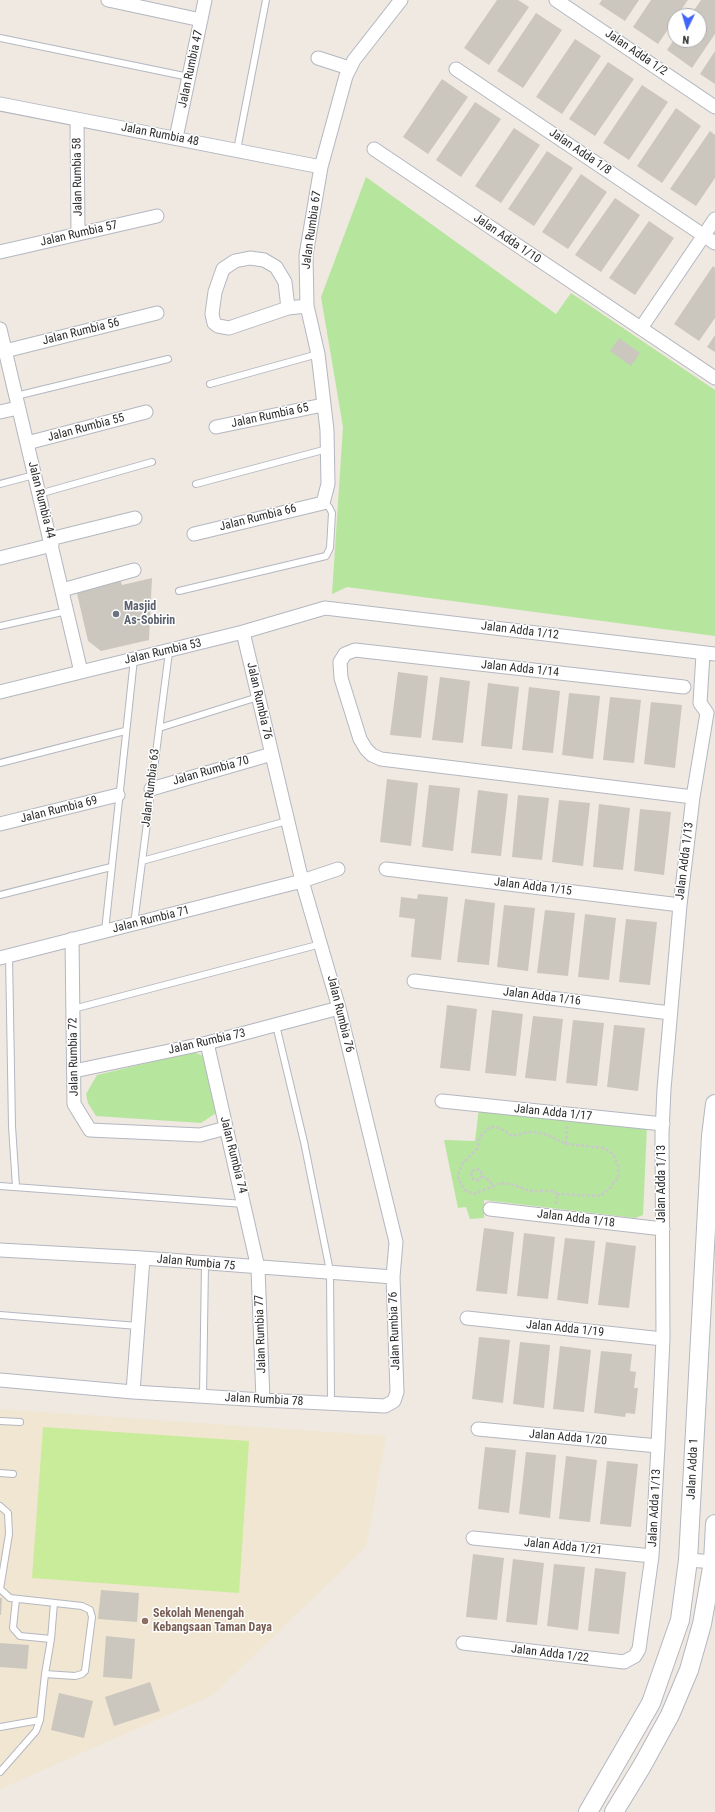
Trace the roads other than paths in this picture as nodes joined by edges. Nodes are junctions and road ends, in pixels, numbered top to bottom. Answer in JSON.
{"nodes":[{"id":1,"x":108,"y":0,"type":"edge"},
{"id":2,"x":205,"y":0,"type":"edge"},
{"id":3,"x":266,"y":0,"type":"edge"},
{"id":4,"x":401,"y":0,"type":"edge"},
{"id":5,"x":556,"y":0,"type":"edge"},
{"id":6,"x":201,"y":20,"type":"junction"},
{"id":7,"x":0,"y":38,"type":"edge"},
{"id":8,"x":318,"y":58,"type":"dead end"},
{"id":9,"x":349,"y":68,"type":"junction"},
{"id":10,"x":456,"y":69,"type":"dead end"},
{"id":11,"x":189,"y":77,"type":"junction"},
{"id":12,"x":0,"y":104,"type":"edge"},
{"id":13,"x":715,"y":107,"type":"edge"},
{"id":14,"x":77,"y":120,"type":"junction"},
{"id":15,"x":176,"y":138,"type":"junction"},
{"id":16,"x":374,"y":149,"type":"dead end"},
{"id":17,"x":237,"y":150,"type":"junction"},
{"id":18,"x":321,"y":167,"type":"junction"},
{"id":19,"x":157,"y":216,"type":"dead end"},
{"id":20,"x":715,"y":219,"type":"edge"},
{"id":21,"x":78,"y":234,"type":"junction"},
{"id":22,"x":704,"y":236,"type":"junction"},
{"id":23,"x":715,"y":243,"type":"edge"},
{"id":24,"x":0,"y":252,"type":"edge"},
{"id":25,"x":307,"y":306,"type":"junction"},
{"id":26,"x":288,"y":308,"type":"junction"},
{"id":27,"x":157,"y":313,"type":"dead end"},
{"id":28,"x":641,"y":328,"type":"junction"},
{"id":29,"x":0,"y":334,"type":"edge"},
{"id":30,"x":4,"y":351,"type":"junction"},
{"id":31,"x":318,"y":354,"type":"junction"},
{"id":32,"x":168,"y":359,"type":"dead end"},
{"id":33,"x":715,"y":378,"type":"edge"},
{"id":34,"x":210,"y":384,"type":"dead end"},
{"id":35,"x":17,"y":402,"type":"junction"},
{"id":36,"x":323,"y":405,"type":"junction"},
{"id":37,"x":0,"y":412,"type":"edge"},
{"id":38,"x":146,"y":412,"type":"dead end"},
{"id":39,"x":216,"y":427,"type":"dead end"},
{"id":40,"x":27,"y":444,"type":"junction"},
{"id":41,"x":327,"y":450,"type":"junction"},
{"id":42,"x":152,"y":462,"type":"dead end"},
{"id":43,"x":34,"y":475,"type":"junction"},
{"id":44,"x":0,"y":484,"type":"edge"},
{"id":45,"x":196,"y":484,"type":"dead end"},
{"id":46,"x":39,"y":494,"type":"junction"},
{"id":47,"x":323,"y":502,"type":"junction"},
{"id":48,"x":135,"y":518,"type":"dead end"},
{"id":49,"x":194,"y":534,"type":"dead end"},
{"id":50,"x":51,"y":542,"type":"junction"},
{"id":51,"x":0,"y":558,"type":"edge"},
{"id":52,"x":134,"y":570,"type":"dead end"},
{"id":53,"x":62,"y":590,"type":"junction"},
{"id":54,"x":180,"y":591,"type":"dead end"},
{"id":55,"x":325,"y":608,"type":"joint"},
{"id":56,"x":67,"y":610,"type":"junction"},
{"id":57,"x":0,"y":626,"type":"edge"},
{"id":58,"x":243,"y":632,"type":"junction"},
{"id":59,"x":168,"y":652,"type":"junction"},
{"id":60,"x":709,"y":654,"type":"edge"},
{"id":61,"x":134,"y":659,"type":"junction"},
{"id":62,"x":81,"y":672,"type":"junction"},
{"id":63,"x":684,"y":687,"type":"dead end"},
{"id":64,"x":0,"y":692,"type":"edge"},
{"id":65,"x":258,"y":697,"type":"junction"},
{"id":66,"x":711,"y":709,"type":"edge"},
{"id":67,"x":159,"y":728,"type":"junction"},
{"id":68,"x":125,"y":731,"type":"junction"},
{"id":69,"x":272,"y":754,"type":"junction"},
{"id":70,"x":0,"y":763,"type":"edge"},
{"id":71,"x":151,"y":789,"type":"junction"},
{"id":72,"x":118,"y":796,"type":"junction"},
{"id":73,"x":693,"y":797,"type":"junction"},
{"id":74,"x":287,"y":821,"type":"junction"},
{"id":75,"x":0,"y":824,"type":"edge"},
{"id":76,"x":142,"y":861,"type":"junction"},
{"id":77,"x":111,"y":867,"type":"junction"},
{"id":78,"x":338,"y":869,"type":"dead end"},
{"id":79,"x":386,"y":869,"type":"dead end"},
{"id":80,"x":302,"y":881,"type":"junction"},
{"id":81,"x":0,"y":895,"type":"edge"},
{"id":82,"x":680,"y":905,"type":"junction"},
{"id":83,"x":134,"y":924,"type":"junction"},
{"id":84,"x":105,"y":931,"type":"junction"},
{"id":85,"x":72,"y":940,"type":"junction"},
{"id":86,"x":322,"y":944,"type":"junction"},
{"id":87,"x":5,"y":956,"type":"edge"},
{"id":88,"x":414,"y":981,"type":"dead end"},
{"id":89,"x":72,"y":1008,"type":"junction"},
{"id":90,"x":339,"y":1008,"type":"junction"},
{"id":91,"x":670,"y":1013,"type":"junction"},
{"id":92,"x":276,"y":1025,"type":"junction"},
{"id":93,"x":207,"y":1043,"type":"junction"},
{"id":94,"x":74,"y":1071,"type":"junction"},
{"id":95,"x":442,"y":1101,"type":"dead end"},
{"id":96,"x":715,"y":1104,"type":"edge"},
{"id":97,"x":663,"y":1124,"type":"junction"},
{"id":98,"x":226,"y":1128,"type":"junction"},
{"id":99,"x":0,"y":1186,"type":"edge"},
{"id":100,"x":16,"y":1187,"type":"junction"},
{"id":101,"x":245,"y":1204,"type":"junction"},
{"id":102,"x":490,"y":1209,"type":"dead end"},
{"id":103,"x":711,"y":1223,"type":"edge"},
{"id":104,"x":663,"y":1229,"type":"junction"},
{"id":105,"x":711,"y":1247,"type":"edge"},
{"id":106,"x":0,"y":1250,"type":"edge"},
{"id":107,"x":143,"y":1258,"type":"junction"},
{"id":108,"x":205,"y":1263,"type":"junction"},
{"id":109,"x":258,"y":1268,"type":"junction"},
{"id":110,"x":330,"y":1271,"type":"junction"},
{"id":111,"x":393,"y":1276,"type":"junction"},
{"id":112,"x":0,"y":1315,"type":"edge"},
{"id":113,"x":468,"y":1318,"type":"dead end"},
{"id":114,"x":138,"y":1326,"type":"junction"},
{"id":115,"x":663,"y":1339,"type":"junction"},
{"id":116,"x":0,"y":1380,"type":"edge"},
{"id":117,"x":132,"y":1392,"type":"junction"},
{"id":118,"x":203,"y":1396,"type":"junction"},
{"id":119,"x":263,"y":1400,"type":"junction"},
{"id":120,"x":394,"y":1401,"type":"joint"},
{"id":121,"x":330,"y":1403,"type":"junction"},
{"id":122,"x":0,"y":1421,"type":"edge"},
{"id":123,"x":20,"y":1422,"type":"dead end"},
{"id":124,"x":478,"y":1429,"type":"dead end"},
{"id":125,"x":658,"y":1446,"type":"junction"},
{"id":126,"x":0,"y":1473,"type":"edge"},
{"id":127,"x":13,"y":1474,"type":"dead end"},
{"id":128,"x":0,"y":1506,"type":"edge"},
{"id":129,"x":715,"y":1524,"type":"edge"},
{"id":130,"x":474,"y":1538,"type":"dead end"},
{"id":131,"x":652,"y":1556,"type":"junction"},
{"id":132,"x":688,"y":1560,"type":"junction"},
{"id":133,"x":714,"y":1562,"type":"edge"},
{"id":134,"x":0,"y":1589,"type":"edge"},
{"id":135,"x":16,"y":1599,"type":"junction"},
{"id":136,"x":54,"y":1603,"type":"junction"},
{"id":137,"x":51,"y":1639,"type":"junction"},
{"id":138,"x":463,"y":1643,"type":"dead end"},
{"id":139,"x":635,"y":1656,"type":"joint"},
{"id":140,"x":45,"y":1674,"type":"junction"},
{"id":141,"x":40,"y":1720,"type":"junction"},
{"id":142,"x":0,"y":1727,"type":"edge"},
{"id":143,"x":0,"y":1772,"type":"edge"},
{"id":144,"x":588,"y":1812,"type":"edge"},
{"id":145,"x":614,"y":1812,"type":"edge"}],
"edges":[{"from":1,"to":6,"type":"street"},
{"from":2,"to":6,"type":"street","name":"Jalan Rumbia 47"},
{"from":3,"to":17,"type":"lane"},
{"from":4,"to":9,"type":"street","name":"Jalan Rumbia 67"},
{"from":5,"to":13,"type":"street","name":"Jalan Adda 1/2"},
{"from":6,"to":11,"type":"street","name":"Jalan Rumbia 47"},
{"from":7,"to":11,"type":"lane"},
{"from":8,"to":9,"type":"street"},
{"from":9,"to":18,"type":"street","name":"Jalan Rumbia 67"},
{"from":10,"to":22,"type":"street","name":"Jalan Adda 1/8"},
{"from":11,"to":15,"type":"street","name":"Jalan Rumbia 47"},
{"from":12,"to":14,"type":"street","name":"Jalan Rumbia 48"},
{"from":14,"to":15,"type":"street","name":"Jalan Rumbia 48"},
{"from":14,"to":21,"type":"street","name":"Jalan Rumbia 58"},
{"from":15,"to":17,"type":"street","name":"Jalan Rumbia 48"},
{"from":16,"to":28,"type":"street","name":"Jalan Adda 1/10"},
{"from":17,"to":18,"type":"street","name":"Jalan Rumbia 48"},
{"from":18,"to":25,"type":"street","name":"Jalan Rumbia 67"},
{"from":19,"to":21,"type":"street","name":"Jalan Rumbia 57"},
{"from":20,"to":22,"type":"street"},
{"from":21,"to":24,"type":"street","name":"Jalan Rumbia 57"},
{"from":22,"to":23,"type":"street","name":"Jalan Adda 1/8"},
{"from":22,"to":28,"type":"street"},
{"from":25,"to":26,"type":"street"},
{"from":25,"to":31,"type":"street","name":"Jalan Rumbia 67"},
{"from":26,"to":26,"type":"street"},
{"from":27,"to":30,"type":"street","name":"Jalan Rumbia 56"},
{"from":28,"to":33,"type":"street","name":"Jalan Adda 1/10"},
{"from":29,"to":30,"type":"street","name":"Jalan Rumbia 44"},
{"from":30,"to":35,"type":"street","name":"Jalan Rumbia 44"},
{"from":31,"to":34,"type":"lane"},
{"from":31,"to":36,"type":"street","name":"Jalan Rumbia 67"},
{"from":32,"to":35,"type":"lane"},
{"from":35,"to":37,"type":"street"},
{"from":35,"to":40,"type":"street","name":"Jalan Rumbia 44"},
{"from":36,"to":39,"type":"street","name":"Jalan Rumbia 65"},
{"from":36,"to":41,"type":"street","name":"Jalan Rumbia 67"},
{"from":38,"to":40,"type":"street","name":"Jalan Rumbia 55"},
{"from":40,"to":43,"type":"street","name":"Jalan Rumbia 44"},
{"from":41,"to":45,"type":"lane"},
{"from":41,"to":47,"type":"street","name":"Jalan Rumbia 67"},
{"from":42,"to":46,"type":"lane"},
{"from":43,"to":44,"type":"lane"},
{"from":43,"to":46,"type":"street","name":"Jalan Rumbia 44"},
{"from":46,"to":50,"type":"street","name":"Jalan Rumbia 44"},
{"from":47,"to":49,"type":"street","name":"Jalan Rumbia 66"},
{"from":47,"to":54,"type":"lane"},
{"from":48,"to":50,"type":"street"},
{"from":50,"to":51,"type":"street"},
{"from":50,"to":53,"type":"street","name":"Jalan Rumbia 44"},
{"from":52,"to":53,"type":"street"},
{"from":53,"to":56,"type":"street","name":"Jalan Rumbia 44"},
{"from":55,"to":58,"type":"street","name":"Jalan Rumbia 53"},
{"from":55,"to":60,"type":"street","name":"Jalan Adda 1/12"},
{"from":56,"to":57,"type":"lane"},
{"from":56,"to":62,"type":"street","name":"Jalan Rumbia 44"},
{"from":58,"to":59,"type":"street","name":"Jalan Rumbia 53"},
{"from":58,"to":65,"type":"street","name":"Jalan Rumbia 76"},
{"from":59,"to":61,"type":"street","name":"Jalan Rumbia 53"},
{"from":59,"to":67,"type":"lane","name":"Jalan Rumbia 63"},
{"from":60,"to":66,"type":"street"},
{"from":61,"to":62,"type":"street","name":"Jalan Rumbia 53"},
{"from":61,"to":68,"type":"lane"},
{"from":62,"to":64,"type":"street","name":"Jalan Rumbia 53"},
{"from":63,"to":73,"type":"street","name":"Jalan Adda 1/14"},
{"from":65,"to":67,"type":"lane"},
{"from":65,"to":69,"type":"street","name":"Jalan Rumbia 76"},
{"from":66,"to":73,"type":"street","name":"Jalan Adda 1/13"},
{"from":67,"to":71,"type":"lane","name":"Jalan Rumbia 63"},
{"from":68,"to":70,"type":"lane"},
{"from":68,"to":72,"type":"lane"},
{"from":69,"to":71,"type":"street","name":"Jalan Rumbia 70"},
{"from":69,"to":74,"type":"street","name":"Jalan Rumbia 76"},
{"from":71,"to":76,"type":"lane","name":"Jalan Rumbia 63"},
{"from":72,"to":75,"type":"street","name":"Jalan Rumbia 69"},
{"from":72,"to":77,"type":"lane"},
{"from":73,"to":82,"type":"street","name":"Jalan Adda 1/13"},
{"from":74,"to":76,"type":"lane"},
{"from":74,"to":80,"type":"street","name":"Jalan Rumbia 76"},
{"from":76,"to":83,"type":"lane","name":"Jalan Rumbia 63"},
{"from":77,"to":81,"type":"lane"},
{"from":77,"to":84,"type":"lane"},
{"from":78,"to":80,"type":"street","name":"Jalan Rumbia 71"},
{"from":79,"to":82,"type":"street","name":"Jalan Adda 1/15"},
{"from":80,"to":83,"type":"street","name":"Jalan Rumbia 71"},
{"from":80,"to":86,"type":"street","name":"Jalan Rumbia 76"},
{"from":82,"to":91,"type":"street","name":"Jalan Adda 1/13"},
{"from":83,"to":84,"type":"street","name":"Jalan Rumbia 71"},
{"from":84,"to":85,"type":"street","name":"Jalan Rumbia 71"},
{"from":85,"to":87,"type":"street","name":"Jalan Rumbia 71"},
{"from":85,"to":89,"type":"street","name":"Jalan Rumbia 72"},
{"from":86,"to":89,"type":"lane"},
{"from":86,"to":90,"type":"street","name":"Jalan Rumbia 76"},
{"from":87,"to":100,"type":"lane"},
{"from":88,"to":91,"type":"street","name":"Jalan Adda 1/16"},
{"from":89,"to":94,"type":"street","name":"Jalan Rumbia 72"},
{"from":90,"to":92,"type":"street","name":"Jalan Rumbia 73"},
{"from":90,"to":111,"type":"street","name":"Jalan Rumbia 76"},
{"from":91,"to":97,"type":"street","name":"Jalan Adda 1/13"},
{"from":92,"to":93,"type":"street","name":"Jalan Rumbia 73"},
{"from":92,"to":110,"type":"lane"},
{"from":93,"to":94,"type":"street","name":"Jalan Rumbia 73"},
{"from":93,"to":98,"type":"street","name":"Jalan Rumbia 74"},
{"from":94,"to":98,"type":"street","name":"Jalan Rumbia 72"},
{"from":95,"to":97,"type":"street","name":"Jalan Adda 1/17"},
{"from":96,"to":103,"type":"street","name":"Jalan Adda 1"},
{"from":97,"to":104,"type":"street","name":"Jalan Adda 1/13"},
{"from":98,"to":101,"type":"street","name":"Jalan Rumbia 74"},
{"from":99,"to":100,"type":"lane"},
{"from":100,"to":101,"type":"lane"},
{"from":101,"to":109,"type":"street","name":"Jalan Rumbia 74"},
{"from":102,"to":104,"type":"street","name":"Jalan Adda 1/18"},
{"from":103,"to":105,"type":"street","name":"Jalan Adda 1"},
{"from":104,"to":115,"type":"street","name":"Jalan Adda 1/13"},
{"from":105,"to":132,"type":"street","name":"Jalan Adda 1"},
{"from":106,"to":107,"type":"street","name":"Jalan Rumbia 75"},
{"from":107,"to":108,"type":"street","name":"Jalan Rumbia 75"},
{"from":107,"to":114,"type":"street"},
{"from":108,"to":109,"type":"street","name":"Jalan Rumbia 75"},
{"from":108,"to":118,"type":"lane"},
{"from":109,"to":110,"type":"street","name":"Jalan Rumbia 75"},
{"from":109,"to":119,"type":"street","name":"Jalan Rumbia 77"},
{"from":110,"to":111,"type":"street","name":"Jalan Rumbia 75"},
{"from":110,"to":121,"type":"lane"},
{"from":111,"to":120,"type":"street","name":"Jalan Rumbia 76"},
{"from":112,"to":114,"type":"lane"},
{"from":113,"to":115,"type":"street","name":"Jalan Adda 1/19"},
{"from":114,"to":117,"type":"street"},
{"from":115,"to":125,"type":"street","name":"Jalan Adda 1/13"},
{"from":116,"to":117,"type":"street","name":"Jalan Rumbia 78"},
{"from":117,"to":118,"type":"street","name":"Jalan Rumbia 78"},
{"from":118,"to":119,"type":"street","name":"Jalan Rumbia 78"},
{"from":119,"to":121,"type":"street","name":"Jalan Rumbia 78"},
{"from":120,"to":121,"type":"street","name":"Jalan Rumbia 78"},
{"from":122,"to":123,"type":"lane"},
{"from":124,"to":125,"type":"street","name":"Jalan Adda 1/20"},
{"from":125,"to":131,"type":"street","name":"Jalan Adda 1/13"},
{"from":126,"to":127,"type":"lane"},
{"from":128,"to":134,"type":"lane"},
{"from":129,"to":133,"type":"street"},
{"from":130,"to":131,"type":"street","name":"Jalan Adda 1/21"},
{"from":131,"to":139,"type":"street","name":"Jalan Adda 1/13"},
{"from":132,"to":133,"type":"street"},
{"from":132,"to":144,"type":"street","name":"Jalan Adda 1"},
{"from":133,"to":145,"type":"street"},
{"from":134,"to":135,"type":"lane"},
{"from":135,"to":136,"type":"lane"},
{"from":135,"to":137,"type":"lane"},
{"from":136,"to":137,"type":"lane"},
{"from":136,"to":140,"type":"lane"},
{"from":137,"to":140,"type":"lane"},
{"from":138,"to":139,"type":"street","name":"Jalan Adda 1/22"},
{"from":140,"to":141,"type":"lane"},
{"from":141,"to":142,"type":"lane"},
{"from":141,"to":143,"type":"lane"}]}
